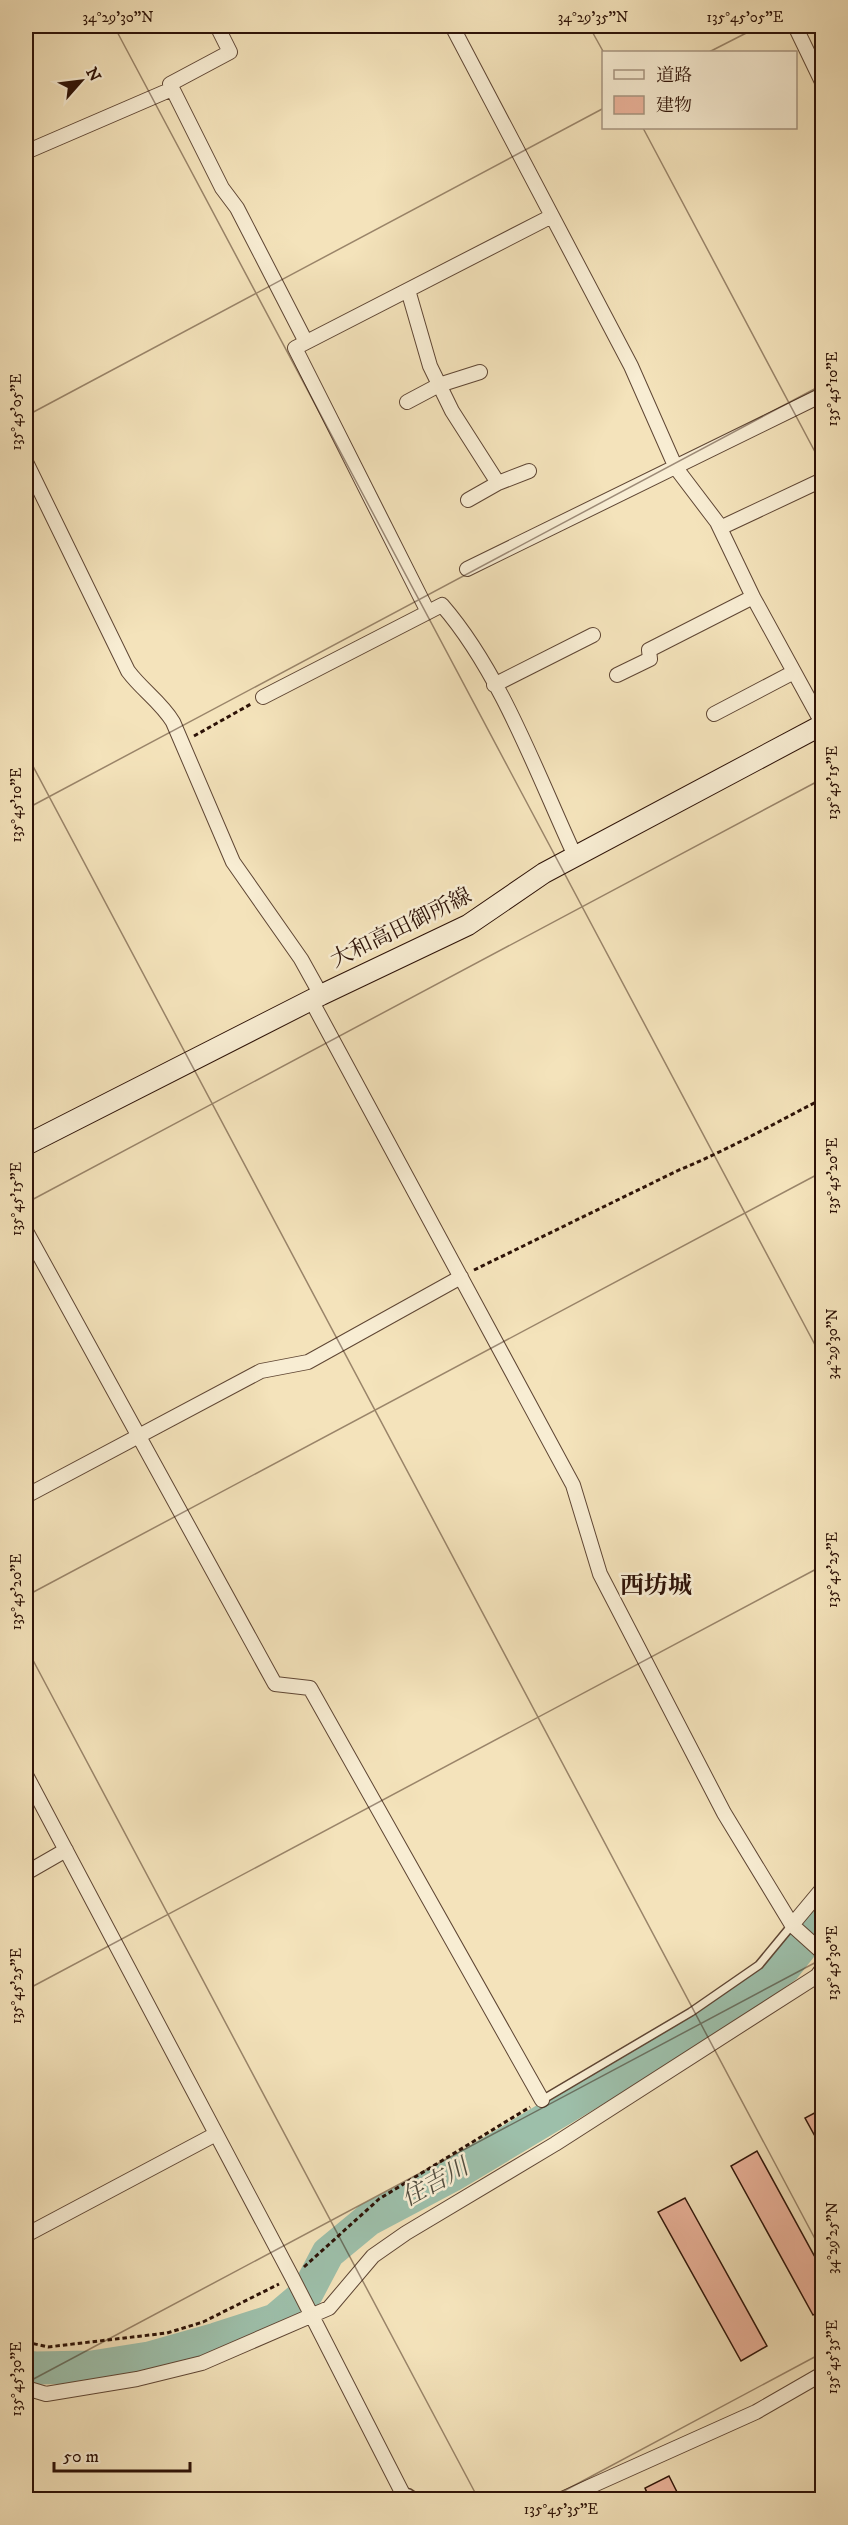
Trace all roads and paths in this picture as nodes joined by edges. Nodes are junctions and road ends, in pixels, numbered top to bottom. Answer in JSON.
{"nodes":[{"id":1,"x":217,"y":26,"type":"edge"},
{"id":2,"x":452,"y":26,"type":"edge"},
{"id":3,"x":795,"y":26,"type":"edge"},
{"id":4,"x":822,"y":82,"type":"edge"},
{"id":5,"x":172,"y":89,"type":"junction"},
{"id":6,"x":26,"y":152,"type":"edge"},
{"id":7,"x":552,"y":216,"type":"junction"},
{"id":8,"x":408,"y":290,"type":"junction"},
{"id":9,"x":306,"y":342,"type":"junction"},
{"id":10,"x":480,"y":372,"type":"dead end"},
{"id":11,"x":439,"y":385,"type":"junction"},
{"id":12,"x":822,"y":396,"type":"edge"},
{"id":13,"x":407,"y":402,"type":"dead end"},
{"id":14,"x":26,"y":462,"type":"edge"},
{"id":15,"x":676,"y":468,"type":"junction"},
{"id":16,"x":529,"y":471,"type":"dead end"},
{"id":17,"x":822,"y":480,"type":"edge"},
{"id":18,"x":498,"y":483,"type":"junction"},
{"id":19,"x":468,"y":500,"type":"dead end"},
{"id":20,"x":720,"y":528,"type":"junction"},
{"id":21,"x":467,"y":568,"type":"dead end"},
{"id":22,"x":753,"y":597,"type":"junction"},
{"id":23,"x":428,"y":612,"type":"junction"},
{"id":24,"x":593,"y":635,"type":"dead end"},
{"id":25,"x":794,"y":672,"type":"junction"},
{"id":26,"x":617,"y":675,"type":"dead end"},
{"id":27,"x":494,"y":685,"type":"junction"},
{"id":28,"x":263,"y":697,"type":"joint"},
{"id":29,"x":714,"y":714,"type":"dead end"},
{"id":30,"x":822,"y":724,"type":"edge"},
{"id":31,"x":182,"y":743,"type":"junction"},
{"id":32,"x":575,"y":856,"type":"junction"},
{"id":33,"x":316,"y":997,"type":"junction"},
{"id":34,"x":822,"y":1099,"type":"edge"},
{"id":35,"x":26,"y":1145,"type":"edge"},
{"id":36,"x":26,"y":1231,"type":"edge"},
{"id":37,"x":461,"y":1277,"type":"junction"},
{"id":38,"x":139,"y":1437,"type":"junction"},
{"id":39,"x":26,"y":1496,"type":"edge"},
{"id":40,"x":26,"y":1775,"type":"edge"},
{"id":41,"x":66,"y":1850,"type":"junction"},
{"id":42,"x":26,"y":1873,"type":"edge"},
{"id":43,"x":822,"y":1889,"type":"edge"},
{"id":44,"x":792,"y":1925,"type":"junction"},
{"id":45,"x":822,"y":1952,"type":"edge"},
{"id":46,"x":821,"y":1976,"type":"edge"},
{"id":47,"x":542,"y":2100,"type":"joint"},
{"id":48,"x":216,"y":2134,"type":"junction"},
{"id":49,"x":26,"y":2235,"type":"edge"},
{"id":50,"x":311,"y":2317,"type":"junction"},
{"id":51,"x":822,"y":2374,"type":"edge"},
{"id":52,"x":26,"y":2388,"type":"edge"},
{"id":53,"x":407,"y":2499,"type":"edge"},
{"id":54,"x":560,"y":2499,"type":"edge"}],
"edges":[{"from":1,"to":5,"type":"street"},
{"from":2,"to":7,"type":"street"},
{"from":3,"to":4,"type":"street"},
{"from":5,"to":6,"type":"street"},
{"from":5,"to":9,"type":"street"},
{"from":7,"to":8,"type":"street"},
{"from":7,"to":15,"type":"street"},
{"from":8,"to":9,"type":"street"},
{"from":8,"to":11,"type":"street"},
{"from":9,"to":23,"type":"street"},
{"from":10,"to":11,"type":"street"},
{"from":11,"to":13,"type":"street"},
{"from":11,"to":18,"type":"street"},
{"from":12,"to":15,"type":"street"},
{"from":14,"to":31,"type":"street"},
{"from":15,"to":20,"type":"street"},
{"from":15,"to":21,"type":"street"},
{"from":16,"to":18,"type":"street"},
{"from":17,"to":20,"type":"street"},
{"from":18,"to":19,"type":"street"},
{"from":20,"to":22,"type":"street"},
{"from":22,"to":25,"type":"street"},
{"from":22,"to":26,"type":"street"},
{"from":23,"to":27,"type":"street"},
{"from":23,"to":28,"type":"street"},
{"from":24,"to":27,"type":"street"},
{"from":25,"to":29,"type":"street"},
{"from":25,"to":30,"type":"street"},
{"from":27,"to":32,"type":"street"},
{"from":28,"to":31,"type":"path"},
{"from":30,"to":32,"type":"main road","name":"大和高田御所線"},
{"from":31,"to":33,"type":"street"},
{"from":32,"to":33,"type":"main road","name":"大和高田御所線"},
{"from":33,"to":35,"type":"main road","name":"大和高田御所線"},
{"from":33,"to":37,"type":"street"},
{"from":34,"to":37,"type":"path"},
{"from":36,"to":38,"type":"street"},
{"from":37,"to":38,"type":"street"},
{"from":37,"to":44,"type":"street"},
{"from":38,"to":39,"type":"street"},
{"from":38,"to":47,"type":"street"},
{"from":40,"to":41,"type":"street"},
{"from":41,"to":42,"type":"street"},
{"from":41,"to":48,"type":"street"},
{"from":43,"to":44,"type":"street"},
{"from":44,"to":45,"type":"street"},
{"from":44,"to":47,"type":"lane"},
{"from":46,"to":50,"type":"street"},
{"from":48,"to":49,"type":"street"},
{"from":48,"to":50,"type":"street"},
{"from":50,"to":52,"type":"street"},
{"from":50,"to":53,"type":"street"},
{"from":51,"to":54,"type":"street"}]}
